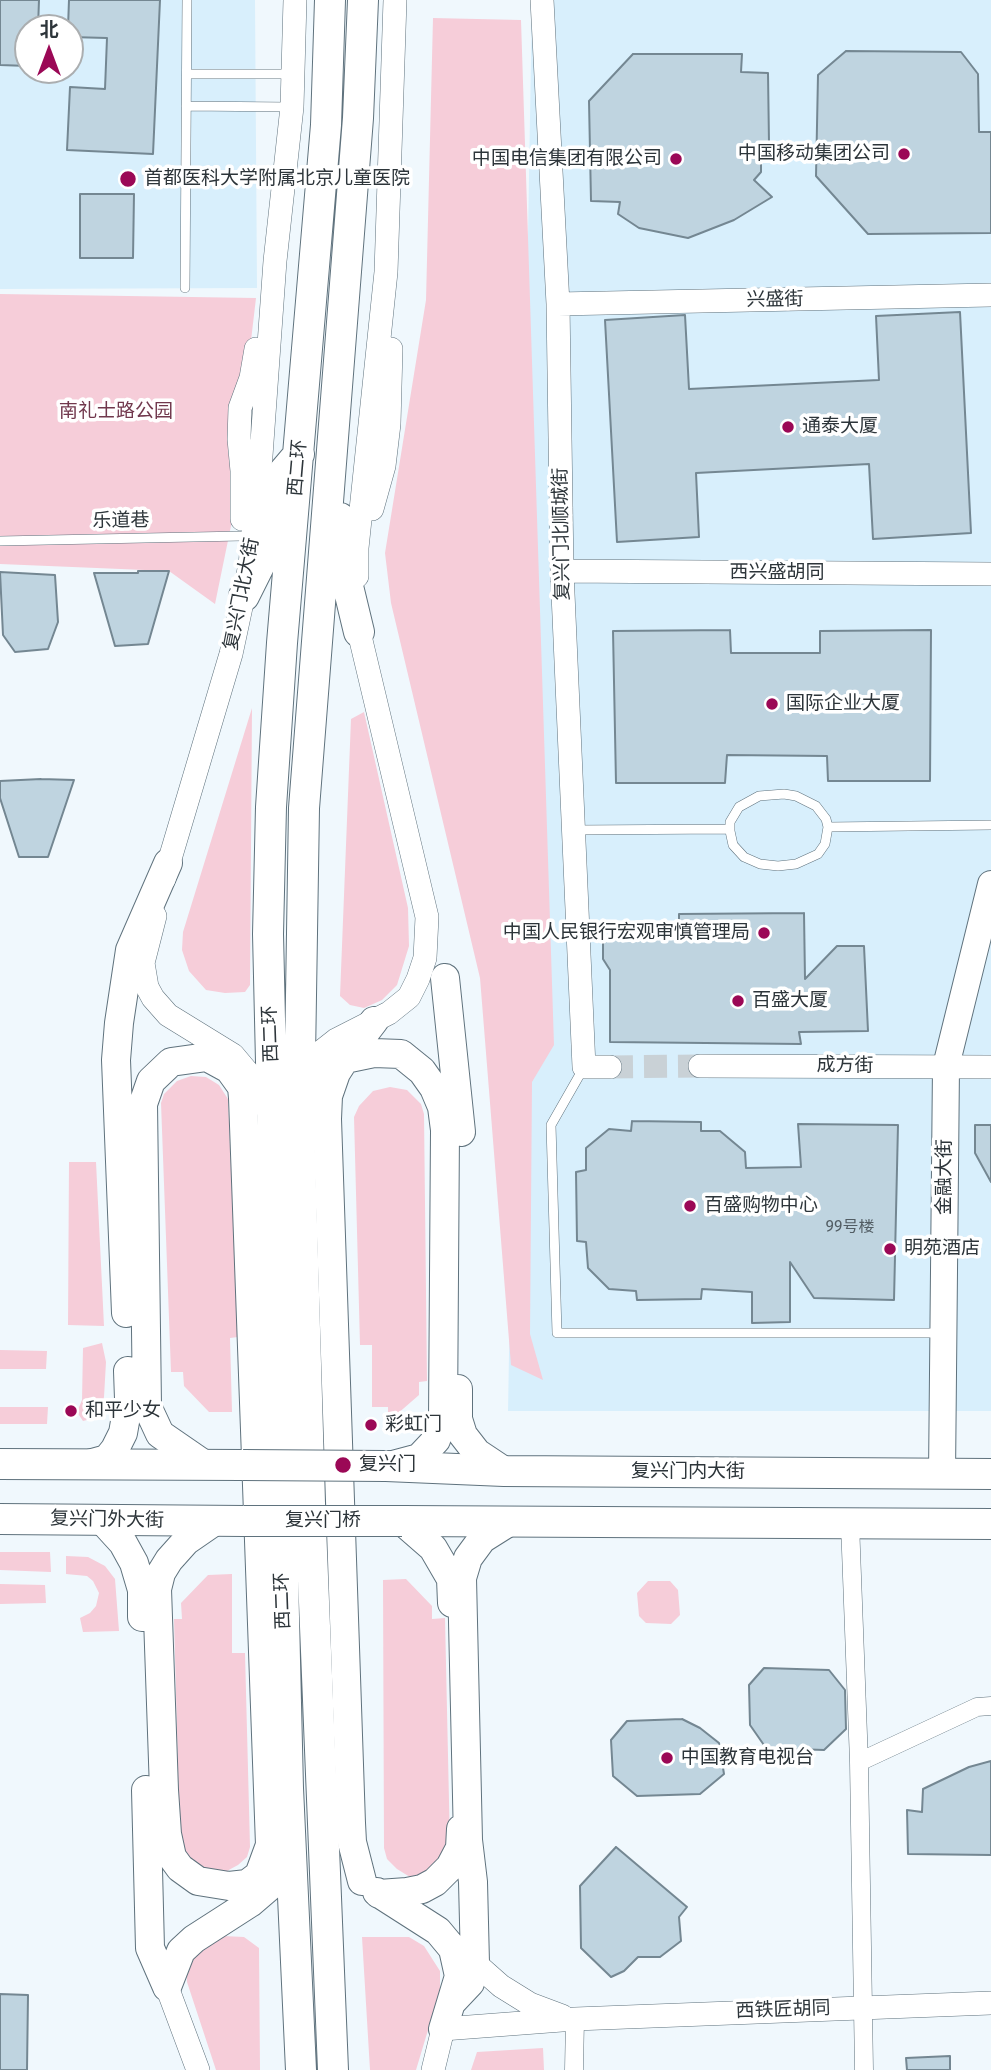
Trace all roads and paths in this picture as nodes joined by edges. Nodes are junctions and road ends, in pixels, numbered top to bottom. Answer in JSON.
{"nodes":[{"id":1,"x":187,"y":0,"type":"edge"},
{"id":2,"x":295,"y":0,"type":"edge"},
{"id":3,"x":330,"y":0,"type":"edge"},
{"id":4,"x":362,"y":0,"type":"edge"},
{"id":5,"x":396,"y":0,"type":"edge"},
{"id":6,"x":542,"y":0,"type":"edge"},
{"id":7,"x":187,"y":74,"type":"junction"},
{"id":8,"x":295,"y":74,"type":"junction"},
{"id":9,"x":186,"y":106,"type":"junction"},
{"id":10,"x":292,"y":107,"type":"junction"},
{"id":11,"x":275,"y":261,"type":"junction"},
{"id":12,"x":185,"y":288,"type":"dead end"},
{"id":13,"x":991,"y":295,"type":"edge"},
{"id":14,"x":558,"y":304,"type":"junction"},
{"id":15,"x":332,"y":448,"type":"junction"},
{"id":16,"x":299,"y":454,"type":"junction"},
{"id":17,"x":242,"y":536,"type":"junction"},
{"id":18,"x":0,"y":541,"type":"edge"},
{"id":19,"x":562,"y":571,"type":"junction"},
{"id":20,"x":991,"y":574,"type":"edge"},
{"id":21,"x":244,"y":596,"type":"junction"},
{"id":22,"x":359,"y":632,"type":"junction"},
{"id":23,"x":991,"y":825,"type":"edge"},
{"id":24,"x":828,"y":827,"type":"junction"},
{"id":25,"x":730,"y":829,"type":"junction"},
{"id":26,"x":574,"y":830,"type":"junction"},
{"id":27,"x":168,"y":863,"type":"junction"},
{"id":28,"x":991,"y":884,"type":"edge"},
{"id":29,"x":427,"y":917,"type":"junction"},
{"id":30,"x":991,"y":944,"type":"edge"},
{"id":31,"x":445,"y":978,"type":"joint"},
{"id":32,"x":374,"y":1021,"type":"junction"},
{"id":33,"x":215,"y":1043,"type":"junction"},
{"id":34,"x":345,"y":1059,"type":"junction"},
{"id":35,"x":700,"y":1066,"type":"tunnel mouth"},
{"id":36,"x":953,"y":1066,"type":"junction"},
{"id":37,"x":584,"y":1067,"type":"junction"},
{"id":38,"x":610,"y":1067,"type":"tunnel mouth"},
{"id":39,"x":991,"y":1067,"type":"edge"},
{"id":40,"x":237,"y":1079,"type":"junction"},
{"id":41,"x":287,"y":1121,"type":"junction"},
{"id":42,"x":944,"y":1334,"type":"junction"},
{"id":43,"x":0,"y":1464,"type":"edge"},
{"id":44,"x":85,"y":1465,"type":"junction"},
{"id":45,"x":205,"y":1465,"type":"junction"},
{"id":46,"x":386,"y":1466,"type":"junction"},
{"id":47,"x":504,"y":1472,"type":"junction"},
{"id":48,"x":950,"y":1475,"type":"junction"},
{"id":49,"x":991,"y":1475,"type":"edge"},
{"id":50,"x":0,"y":1519,"type":"edge"},
{"id":51,"x":102,"y":1520,"type":"junction"},
{"id":52,"x":215,"y":1521,"type":"junction"},
{"id":53,"x":244,"y":1521,"type":"joint"},
{"id":54,"x":402,"y":1521,"type":"junction"},
{"id":55,"x":509,"y":1522,"type":"junction"},
{"id":56,"x":850,"y":1523,"type":"junction"},
{"id":57,"x":991,"y":1524,"type":"edge"},
{"id":58,"x":991,"y":1706,"type":"edge"},
{"id":59,"x":859,"y":1762,"type":"junction"},
{"id":60,"x":288,"y":1788,"type":"junction"},
{"id":61,"x":324,"y":1837,"type":"junction"},
{"id":62,"x":371,"y":1888,"type":"junction"},
{"id":63,"x":475,"y":1963,"type":"junction"},
{"id":64,"x":167,"y":1987,"type":"junction"},
{"id":65,"x":453,"y":2000,"type":"junction"},
{"id":66,"x":991,"y":2003,"type":"edge"},
{"id":67,"x":863,"y":2006,"type":"junction"},
{"id":68,"x":575,"y":2019,"type":"junction"},
{"id":69,"x":443,"y":2029,"type":"junction"},
{"id":70,"x":198,"y":2070,"type":"edge"},
{"id":71,"x":301,"y":2070,"type":"edge"},
{"id":72,"x":333,"y":2070,"type":"edge"},
{"id":73,"x":433,"y":2070,"type":"edge"},
{"id":74,"x":574,"y":2070,"type":"edge"},
{"id":75,"x":864,"y":2070,"type":"edge"}],
"edges":[{"from":1,"to":7,"type":"lane"},
{"from":2,"to":8,"type":"street","name":"复兴门北大街"},
{"from":3,"to":16,"type":"highway","name":"西二环"},
{"from":4,"to":15,"type":"highway","name":"西二环"},
{"from":5,"to":22,"type":"street"},
{"from":6,"to":14,"type":"street","name":"复兴门北顺城街"},
{"from":7,"to":8,"type":"lane"},
{"from":7,"to":9,"type":"lane"},
{"from":8,"to":10,"type":"street","name":"复兴门北大街"},
{"from":9,"to":10,"type":"lane"},
{"from":9,"to":12,"type":"lane"},
{"from":10,"to":11,"type":"street","name":"复兴门北大街"},
{"from":11,"to":17,"type":"street"},
{"from":11,"to":21,"type":"street","name":"复兴门北大街"},
{"from":13,"to":14,"type":"street","name":"兴盛街"},
{"from":14,"to":19,"type":"street","name":"复兴门北顺城街"},
{"from":15,"to":22,"type":"highway"},
{"from":15,"to":41,"type":"highway","name":"西二环"},
{"from":16,"to":21,"type":"highway"},
{"from":16,"to":41,"type":"highway","name":"西二环"},
{"from":17,"to":18,"type":"lane","name":"乐道巷"},
{"from":17,"to":21,"type":"street"},
{"from":19,"to":20,"type":"street","name":"西兴盛胡同"},
{"from":19,"to":26,"type":"street","name":"复兴门北顺城街"},
{"from":21,"to":27,"type":"street","name":"复兴门北大街"},
{"from":22,"to":29,"type":"street"},
{"from":23,"to":24,"type":"lane"},
{"from":24,"to":25,"type":"lane"},
{"from":24,"to":25,"type":"lane"},
{"from":25,"to":26,"type":"lane"},
{"from":26,"to":37,"type":"street","name":"复兴门北顺城街"},
{"from":27,"to":33,"type":"street","name":"复兴门北大街"},
{"from":27,"to":44,"type":"main road"},
{"from":28,"to":36,"type":"main road","name":"金融大街"},
{"from":29,"to":31,"type":"street"},
{"from":29,"to":32,"type":"street"},
{"from":30,"to":36,"type":"main road"},
{"from":31,"to":47,"type":"main road"},
{"from":32,"to":34,"type":"main road"},
{"from":32,"to":41,"type":"street"},
{"from":33,"to":40,"type":"main road"},
{"from":33,"to":41,"type":"street","name":"复兴门北大街"},
{"from":34,"to":46,"type":"main road"},
{"from":34,"to":62,"type":"main road"},
{"from":35,"to":36,"type":"street","name":"成方街"},
{"from":36,"to":39,"type":"street","name":"成方街"},
{"from":36,"to":42,"type":"main road","name":"金融大街"},
{"from":36,"to":48,"type":"main road"},
{"from":37,"to":38,"type":"street"},
{"from":37,"to":42,"type":"lane"},
{"from":40,"to":45,"type":"main road"},
{"from":40,"to":52,"type":"main road"},
{"from":41,"to":60,"type":"highway","name":"西二环"},
{"from":41,"to":61,"type":"highway","name":"西二环"},
{"from":42,"to":48,"type":"main road","name":"金融大街"},
{"from":43,"to":44,"type":"highway"},
{"from":44,"to":45,"type":"highway"},
{"from":45,"to":46,"type":"highway","bridge":true},
{"from":46,"to":47,"type":"highway","name":"复兴门内大街"},
{"from":47,"to":48,"type":"highway","name":"复兴门内大街"},
{"from":48,"to":49,"type":"highway","name":"复兴门内大街"},
{"from":50,"to":51,"type":"highway","name":"复兴门外大街"},
{"from":51,"to":52,"type":"highway","name":"复兴门外大街"},
{"from":51,"to":64,"type":"main road"},
{"from":52,"to":53,"type":"highway","name":"复兴门外大街"},
{"from":53,"to":54,"type":"highway","name":"复兴门桥","bridge":true},
{"from":54,"to":55,"type":"highway"},
{"from":54,"to":62,"type":"main road"},
{"from":55,"to":56,"type":"highway"},
{"from":55,"to":63,"type":"main road"},
{"from":56,"to":57,"type":"highway"},
{"from":56,"to":59,"type":"street"},
{"from":58,"to":59,"type":"street"},
{"from":59,"to":67,"type":"street"},
{"from":60,"to":64,"type":"main road"},
{"from":60,"to":71,"type":"highway","name":"西二环"},
{"from":61,"to":62,"type":"main road"},
{"from":61,"to":72,"type":"highway","name":"西二环"},
{"from":62,"to":65,"type":"main road"},
{"from":63,"to":65,"type":"main road"},
{"from":63,"to":68,"type":"street"},
{"from":64,"to":70,"type":"street"},
{"from":65,"to":69,"type":"main road"},
{"from":66,"to":67,"type":"street","name":"西铁匠胡同"},
{"from":67,"to":68,"type":"street","name":"西铁匠胡同"},
{"from":67,"to":75,"type":"street"},
{"from":68,"to":69,"type":"street","name":"西铁匠胡同"},
{"from":68,"to":74,"type":"street"},
{"from":69,"to":73,"type":"street"}]}
